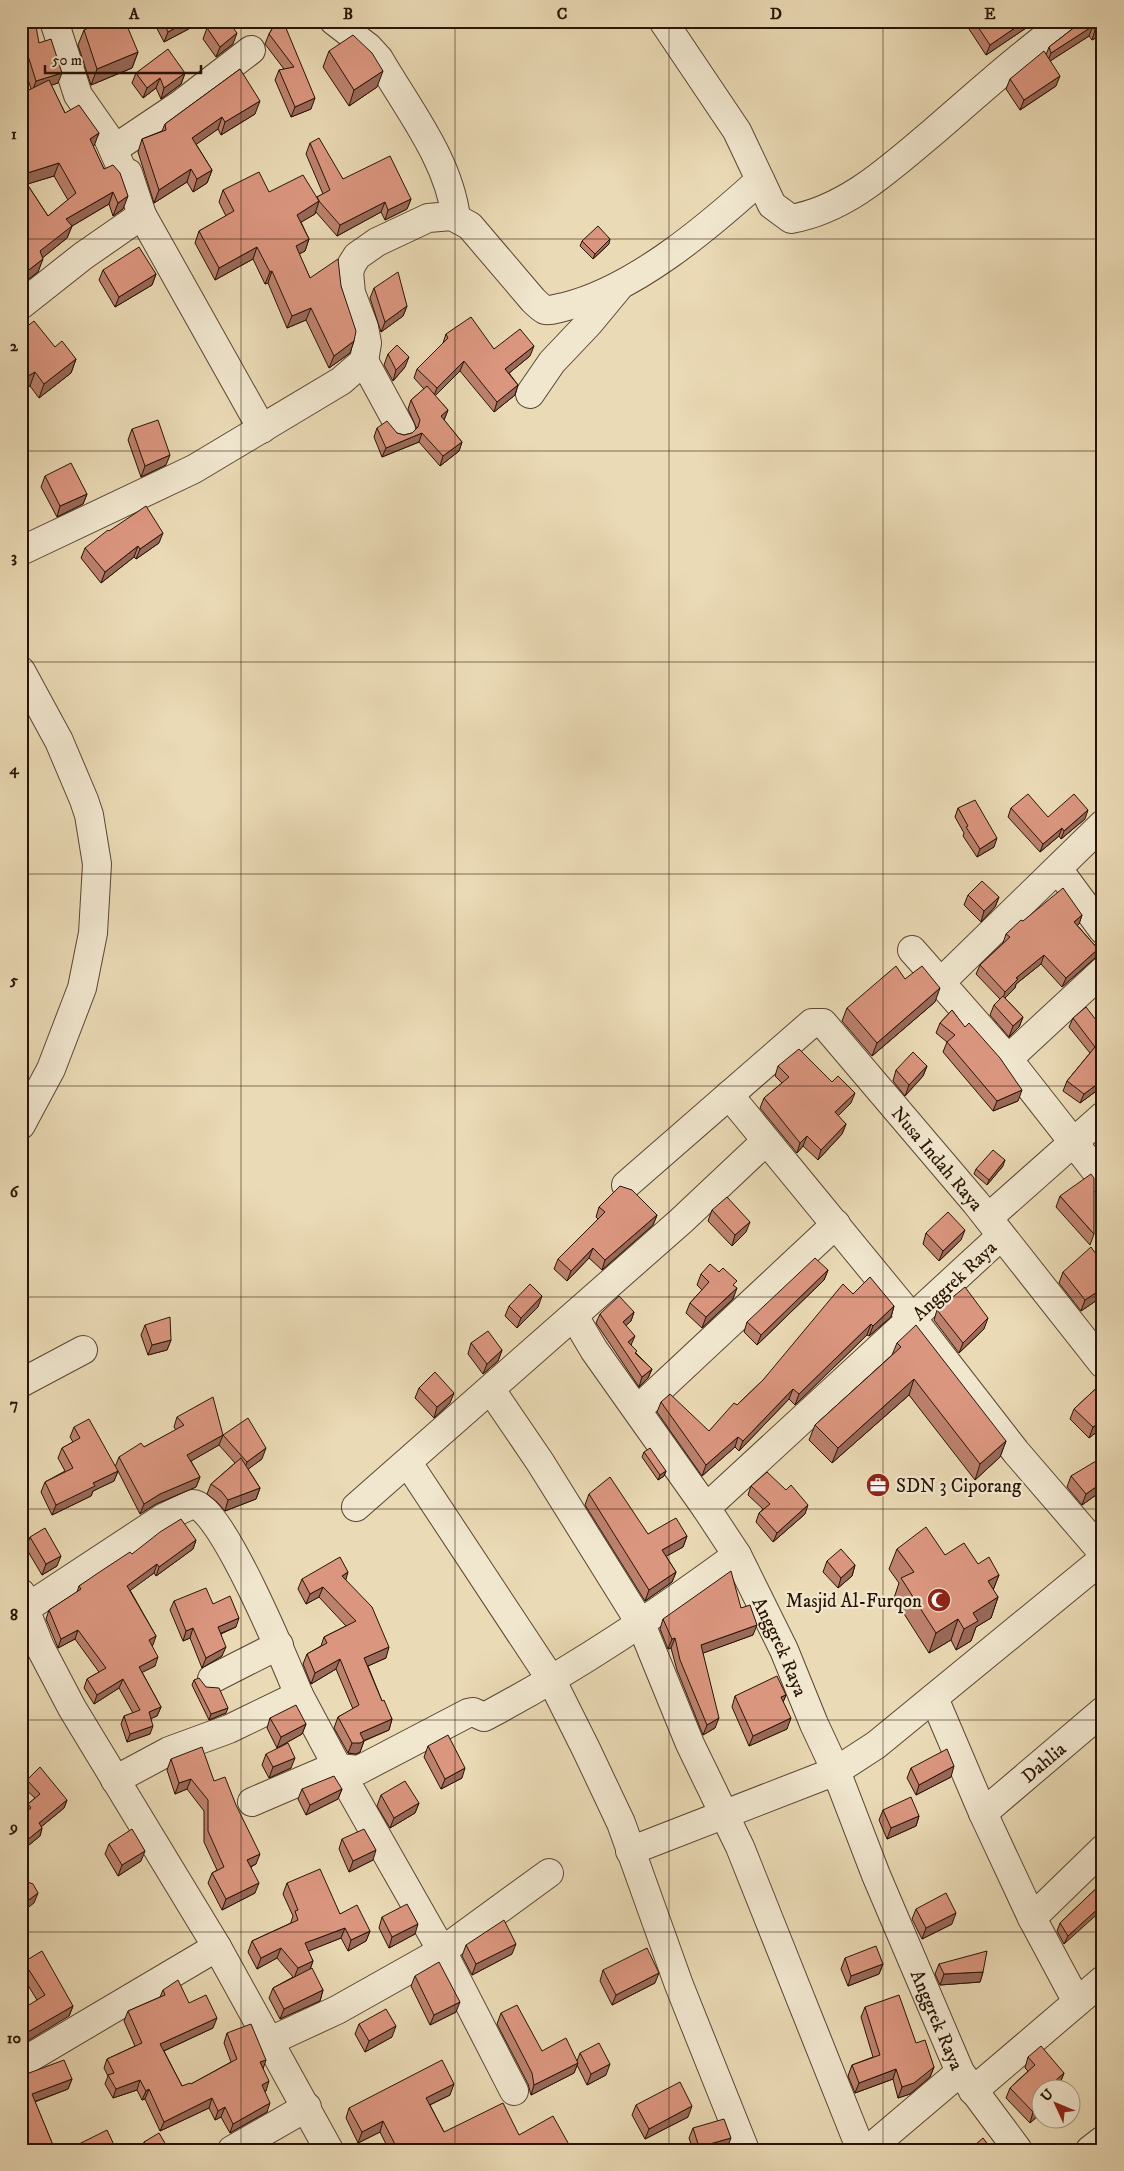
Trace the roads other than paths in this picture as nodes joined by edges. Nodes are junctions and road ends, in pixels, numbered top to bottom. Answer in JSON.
{"nodes":[{"id":1,"x":54,"y":21,"type":"edge"},
{"id":2,"x":334,"y":21,"type":"edge"},
{"id":3,"x":663,"y":21,"type":"edge"},
{"id":4,"x":1067,"y":21,"type":"edge"},
{"id":5,"x":251,"y":50,"type":"dead end"},
{"id":6,"x":114,"y":149,"type":"junction"},
{"id":7,"x":760,"y":180,"type":"junction"},
{"id":8,"x":142,"y":215,"type":"junction"},
{"id":9,"x":456,"y":218,"type":"junction"},
{"id":10,"x":622,"y":283,"type":"junction"},
{"id":11,"x":21,"y":306,"type":"edge"},
{"id":12,"x":364,"y":361,"type":"junction"},
{"id":13,"x":530,"y":394,"type":"dead end"},
{"id":14,"x":262,"y":429,"type":"junction"},
{"id":15,"x":401,"y":430,"type":"dead end"},
{"id":16,"x":21,"y":551,"type":"edge"},
{"id":17,"x":21,"y":671,"type":"edge"},
{"id":18,"x":1102,"y":824,"type":"edge"},
{"id":19,"x":1058,"y":869,"type":"junction"},
{"id":20,"x":1103,"y":930,"type":"edge"},
{"id":21,"x":912,"y":950,"type":"dead end"},
{"id":22,"x":1103,"y":971,"type":"edge"},
{"id":23,"x":942,"y":981,"type":"junction"},
{"id":24,"x":1008,"y":1059,"type":"junction"},
{"id":25,"x":729,"y":1096,"type":"junction"},
{"id":26,"x":1103,"y":1116,"type":"edge"},
{"id":27,"x":21,"y":1125,"type":"edge"},
{"id":28,"x":766,"y":1141,"type":"junction"},
{"id":29,"x":1072,"y":1142,"type":"junction"},
{"id":30,"x":1103,"y":1180,"type":"edge"},
{"id":31,"x":626,"y":1185,"type":"dead end"},
{"id":32,"x":836,"y":1224,"type":"junction"},
{"id":33,"x":995,"y":1227,"type":"junction"},
{"id":34,"x":574,"y":1316,"type":"junction"},
{"id":35,"x":912,"y":1318,"type":"junction"},
{"id":36,"x":83,"y":1350,"type":"dead end"},
{"id":37,"x":1103,"y":1364,"type":"edge"},
{"id":38,"x":21,"y":1382,"type":"edge"},
{"id":39,"x":491,"y":1390,"type":"junction"},
{"id":40,"x":637,"y":1410,"type":"junction"},
{"id":41,"x":408,"y":1463,"type":"junction"},
{"id":42,"x":356,"y":1507,"type":"dead end"},
{"id":43,"x":706,"y":1508,"type":"junction"},
{"id":44,"x":1103,"y":1553,"type":"edge"},
{"id":45,"x":737,"y":1555,"type":"junction"},
{"id":46,"x":1103,"y":1558,"type":"edge"},
{"id":47,"x":23,"y":1601,"type":"edge"},
{"id":48,"x":641,"y":1624,"type":"junction"},
{"id":49,"x":279,"y":1645,"type":"junction"},
{"id":50,"x":212,"y":1679,"type":"dead end"},
{"id":51,"x":552,"y":1681,"type":"junction"},
{"id":52,"x":299,"y":1695,"type":"junction"},
{"id":53,"x":934,"y":1698,"type":"junction"},
{"id":54,"x":1103,"y":1711,"type":"edge"},
{"id":55,"x":338,"y":1768,"type":"junction"},
{"id":56,"x":836,"y":1771,"type":"junction"},
{"id":57,"x":115,"y":1780,"type":"junction"},
{"id":58,"x":252,"y":1802,"type":"dead end"},
{"id":59,"x":983,"y":1813,"type":"junction"},
{"id":60,"x":723,"y":1816,"type":"junction"},
{"id":61,"x":1103,"y":1849,"type":"edge"},
{"id":62,"x":630,"y":1851,"type":"junction"},
{"id":63,"x":549,"y":1873,"type":"dead end"},
{"id":64,"x":1032,"y":1918,"type":"junction"},
{"id":65,"x":217,"y":1947,"type":"junction"},
{"id":66,"x":442,"y":1951,"type":"junction"},
{"id":67,"x":1103,"y":1980,"type":"edge"},
{"id":68,"x":1077,"y":2002,"type":"junction"},
{"id":69,"x":270,"y":2041,"type":"junction"},
{"id":70,"x":21,"y":2063,"type":"edge"},
{"id":71,"x":967,"y":2082,"type":"junction"},
{"id":72,"x":514,"y":2091,"type":"dead end"},
{"id":73,"x":307,"y":2107,"type":"junction"},
{"id":74,"x":1103,"y":2140,"type":"edge"},
{"id":75,"x":232,"y":2150,"type":"edge"},
{"id":76,"x":330,"y":2150,"type":"edge"},
{"id":77,"x":745,"y":2150,"type":"edge"},
{"id":78,"x":861,"y":2150,"type":"edge"},
{"id":79,"x":868,"y":2150,"type":"edge"},
{"id":80,"x":1018,"y":2150,"type":"edge"},
{"id":81,"x":1090,"y":2150,"type":"edge"}],
"edges":[{"from":1,"to":6,"type":"street"},
{"from":2,"to":9,"type":"street"},
{"from":3,"to":7,"type":"street"},
{"from":4,"to":7,"type":"street"},
{"from":5,"to":6,"type":"street"},
{"from":6,"to":8,"type":"street"},
{"from":7,"to":10,"type":"street"},
{"from":8,"to":11,"type":"street"},
{"from":8,"to":14,"type":"street"},
{"from":9,"to":10,"type":"street"},
{"from":9,"to":12,"type":"street"},
{"from":10,"to":13,"type":"street"},
{"from":12,"to":14,"type":"street"},
{"from":12,"to":15,"type":"street"},
{"from":14,"to":16,"type":"street"},
{"from":17,"to":27,"type":"street"},
{"from":18,"to":19,"type":"street"},
{"from":19,"to":20,"type":"street"},
{"from":19,"to":23,"type":"street"},
{"from":21,"to":23,"type":"street"},
{"from":22,"to":24,"type":"street"},
{"from":23,"to":24,"type":"street"},
{"from":24,"to":29,"type":"street"},
{"from":25,"to":28,"type":"street"},
{"from":25,"to":31,"type":"street"},
{"from":25,"to":33,"type":"street","name":"Nusa Indah Raya"},
{"from":26,"to":29,"type":"street","name":"Anggrek Raya"},
{"from":28,"to":32,"type":"street"},
{"from":28,"to":34,"type":"street"},
{"from":29,"to":30,"type":"street"},
{"from":29,"to":33,"type":"street","name":"Anggrek Raya"},
{"from":32,"to":35,"type":"street"},
{"from":32,"to":40,"type":"street"},
{"from":33,"to":35,"type":"street","name":"Anggrek Raya"},
{"from":33,"to":37,"type":"street","name":"Nusa Indah Raya"},
{"from":34,"to":39,"type":"street"},
{"from":34,"to":40,"type":"street"},
{"from":35,"to":43,"type":"street","name":"Anggrek Raya"},
{"from":35,"to":44,"type":"street"},
{"from":36,"to":38,"type":"street"},
{"from":39,"to":41,"type":"street"},
{"from":39,"to":48,"type":"street"},
{"from":40,"to":43,"type":"street"},
{"from":41,"to":42,"type":"street"},
{"from":41,"to":51,"type":"street"},
{"from":43,"to":45,"type":"street","name":"Anggrek Raya"},
{"from":45,"to":48,"type":"street"},
{"from":45,"to":56,"type":"street","name":"Anggrek Raya"},
{"from":46,"to":53,"type":"street"},
{"from":47,"to":49,"type":"street"},
{"from":47,"to":57,"type":"street"},
{"from":48,"to":51,"type":"street"},
{"from":48,"to":60,"type":"street"},
{"from":49,"to":50,"type":"street"},
{"from":49,"to":52,"type":"street"},
{"from":51,"to":55,"type":"street"},
{"from":51,"to":62,"type":"street"},
{"from":52,"to":55,"type":"street"},
{"from":52,"to":57,"type":"street"},
{"from":53,"to":56,"type":"street"},
{"from":53,"to":59,"type":"street"},
{"from":54,"to":59,"type":"street","name":"Dahlia"},
{"from":55,"to":58,"type":"street"},
{"from":55,"to":66,"type":"street"},
{"from":56,"to":60,"type":"street"},
{"from":56,"to":71,"type":"street","name":"Anggrek Raya"},
{"from":57,"to":65,"type":"street"},
{"from":59,"to":64,"type":"street"},
{"from":60,"to":62,"type":"street"},
{"from":60,"to":78,"type":"street"},
{"from":61,"to":64,"type":"street"},
{"from":62,"to":77,"type":"street"},
{"from":63,"to":66,"type":"street"},
{"from":64,"to":68,"type":"street"},
{"from":65,"to":69,"type":"street"},
{"from":65,"to":70,"type":"street"},
{"from":66,"to":69,"type":"street"},
{"from":66,"to":72,"type":"street"},
{"from":67,"to":68,"type":"street"},
{"from":68,"to":71,"type":"street"},
{"from":69,"to":73,"type":"street"},
{"from":71,"to":79,"type":"street"},
{"from":71,"to":80,"type":"street","name":"Anggrek Raya"},
{"from":73,"to":75,"type":"street"},
{"from":73,"to":76,"type":"street"},
{"from":74,"to":81,"type":"street"}]}
